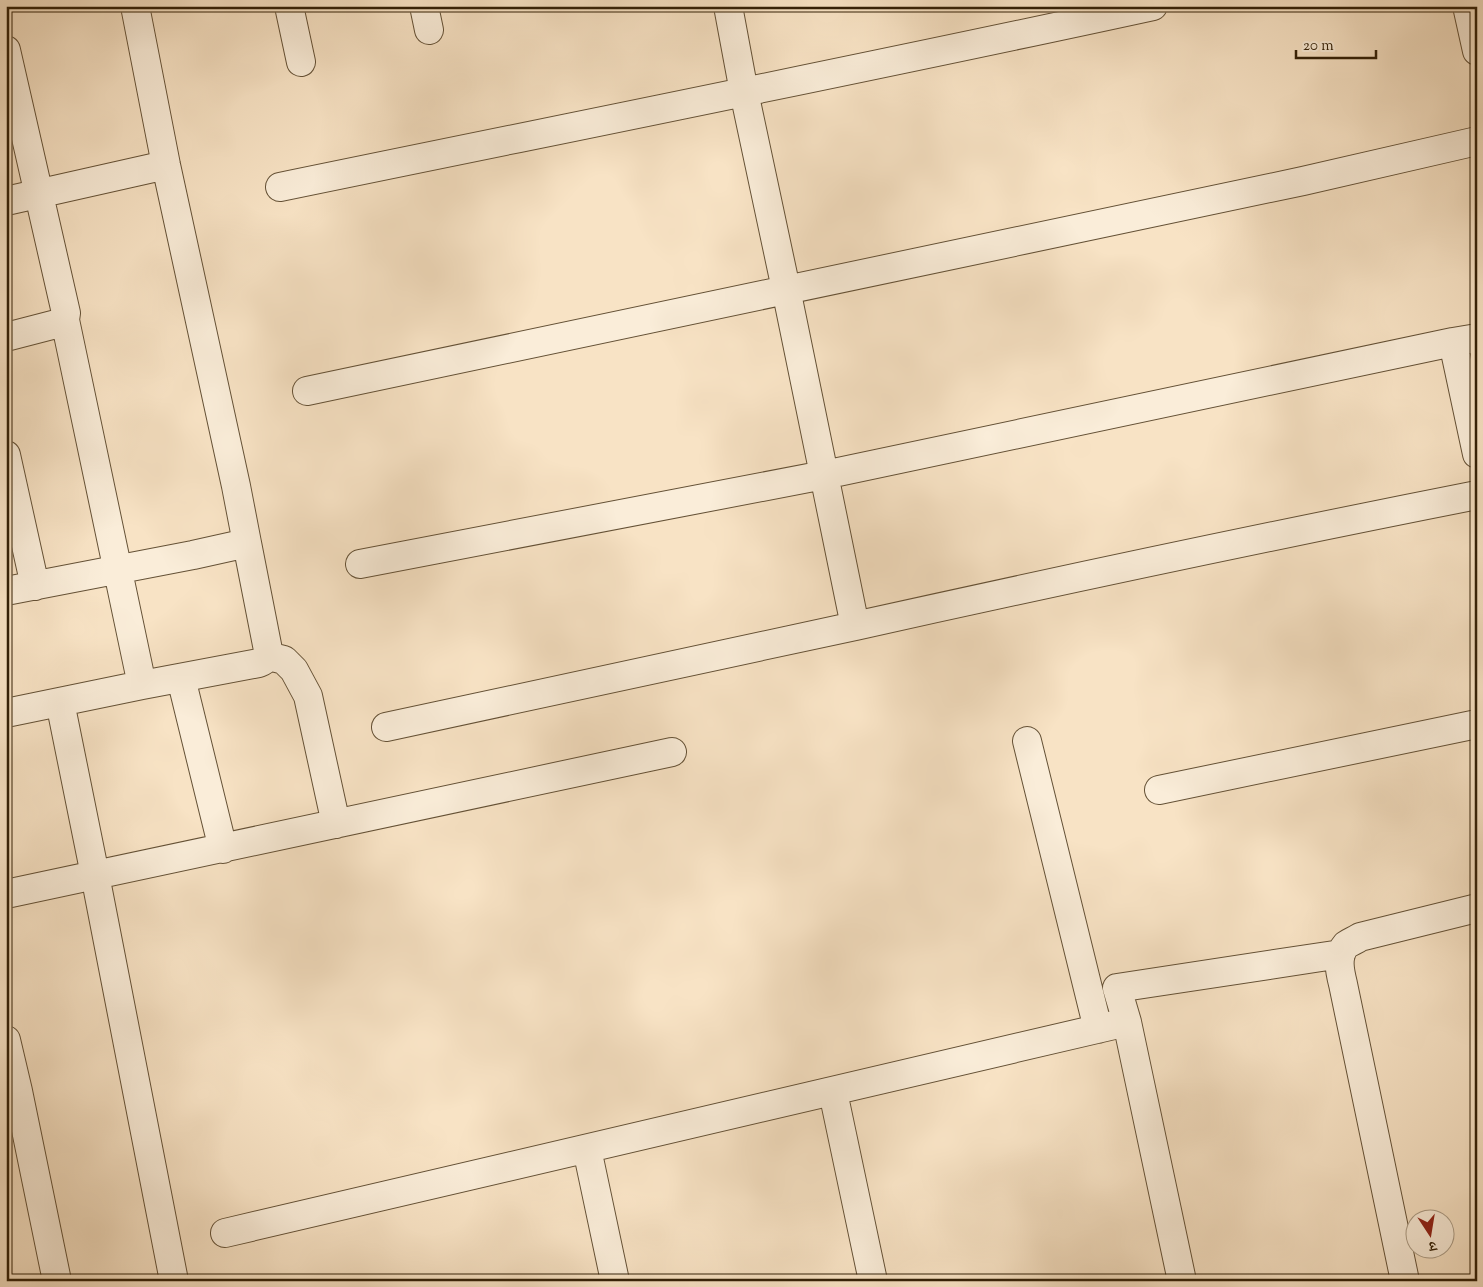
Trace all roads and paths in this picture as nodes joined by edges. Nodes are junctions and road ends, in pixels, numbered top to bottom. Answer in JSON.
{"nodes":[{"id":1,"x":135,"y":6,"type":"edge"},
{"id":2,"x":289,"y":6,"type":"edge"},
{"id":3,"x":728,"y":6,"type":"edge"},
{"id":4,"x":1153,"y":6,"type":"edge"},
{"id":5,"x":1467,"y":6,"type":"edge"},
{"id":6,"x":1477,"y":51,"type":"edge"},
{"id":7,"x":301,"y":62,"type":"dead end"},
{"id":8,"x":8,"y":66,"type":"edge"},
{"id":9,"x":744,"y":92,"type":"junction"},
{"id":10,"x":1477,"y":141,"type":"edge"},
{"id":11,"x":166,"y":164,"type":"junction"},
{"id":12,"x":280,"y":187,"type":"dead end"},
{"id":13,"x":38,"y":194,"type":"junction"},
{"id":14,"x":6,"y":201,"type":"edge"},
{"id":15,"x":786,"y":289,"type":"junction"},
{"id":16,"x":65,"y":320,"type":"junction"},
{"id":17,"x":6,"y":337,"type":"edge"},
{"id":18,"x":1465,"y":340,"type":"edge"},
{"id":19,"x":307,"y":391,"type":"dead end"},
{"id":20,"x":1477,"y":454,"type":"edge"},
{"id":21,"x":6,"y":455,"type":"edge"},
{"id":22,"x":824,"y":475,"type":"junction"},
{"id":23,"x":1477,"y":495,"type":"edge"},
{"id":24,"x":247,"y":543,"type":"junction"},
{"id":25,"x":360,"y":564,"type":"dead end"},
{"id":26,"x":117,"y":570,"type":"junction"},
{"id":27,"x":35,"y":586,"type":"junction"},
{"id":28,"x":6,"y":591,"type":"edge"},
{"id":29,"x":855,"y":626,"type":"junction"},
{"id":30,"x":268,"y":656,"type":"junction"},
{"id":31,"x":180,"y":678,"type":"junction"},
{"id":32,"x":142,"y":685,"type":"junction"},
{"id":33,"x":60,"y":702,"type":"junction"},
{"id":34,"x":6,"y":713,"type":"edge"},
{"id":35,"x":1477,"y":724,"type":"edge"},
{"id":36,"x":386,"y":727,"type":"dead end"},
{"id":37,"x":1027,"y":741,"type":"dead end"},
{"id":38,"x":672,"y":752,"type":"dead end"},
{"id":39,"x":1159,"y":790,"type":"dead end"},
{"id":40,"x":336,"y":824,"type":"junction"},
{"id":41,"x":223,"y":849,"type":"junction"},
{"id":42,"x":95,"y":875,"type":"junction"},
{"id":43,"x":6,"y":894,"type":"edge"},
{"id":44,"x":1477,"y":908,"type":"edge"},
{"id":45,"x":1341,"y":954,"type":"junction"},
{"id":46,"x":1127,"y":1022,"type":"junction"},
{"id":47,"x":1098,"y":1029,"type":"junction"},
{"id":48,"x":6,"y":1040,"type":"edge"},
{"id":49,"x":833,"y":1092,"type":"junction"},
{"id":50,"x":587,"y":1149,"type":"junction"},
{"id":51,"x":225,"y":1233,"type":"dead end"},
{"id":52,"x":57,"y":1281,"type":"edge"},
{"id":53,"x":174,"y":1281,"type":"edge"},
{"id":54,"x":615,"y":1281,"type":"edge"},
{"id":55,"x":873,"y":1281,"type":"edge"},
{"id":56,"x":1182,"y":1281,"type":"edge"},
{"id":57,"x":1405,"y":1281,"type":"edge"}],
"edges":[{"from":1,"to":11,"type":"street"},
{"from":2,"to":7,"type":"street"},
{"from":3,"to":9,"type":"street"},
{"from":4,"to":9,"type":"street"},
{"from":5,"to":6,"type":"street"},
{"from":8,"to":13,"type":"street"},
{"from":9,"to":12,"type":"street"},
{"from":9,"to":15,"type":"street"},
{"from":10,"to":15,"type":"street"},
{"from":11,"to":13,"type":"street"},
{"from":11,"to":24,"type":"street"},
{"from":13,"to":14,"type":"street"},
{"from":13,"to":16,"type":"street"},
{"from":15,"to":19,"type":"street"},
{"from":15,"to":22,"type":"street"},
{"from":16,"to":17,"type":"street"},
{"from":16,"to":26,"type":"street"},
{"from":18,"to":20,"type":"street"},
{"from":18,"to":22,"type":"street"},
{"from":21,"to":27,"type":"street"},
{"from":22,"to":25,"type":"street"},
{"from":22,"to":29,"type":"street"},
{"from":23,"to":29,"type":"street"},
{"from":24,"to":26,"type":"street"},
{"from":24,"to":30,"type":"street"},
{"from":26,"to":27,"type":"street"},
{"from":26,"to":32,"type":"street"},
{"from":27,"to":28,"type":"street"},
{"from":29,"to":36,"type":"street"},
{"from":30,"to":31,"type":"street"},
{"from":30,"to":40,"type":"street"},
{"from":31,"to":32,"type":"street"},
{"from":31,"to":41,"type":"street"},
{"from":32,"to":33,"type":"street"},
{"from":33,"to":34,"type":"street"},
{"from":33,"to":42,"type":"street"},
{"from":35,"to":39,"type":"street"},
{"from":37,"to":47,"type":"street"},
{"from":38,"to":40,"type":"street"},
{"from":40,"to":41,"type":"street"},
{"from":41,"to":42,"type":"street"},
{"from":42,"to":43,"type":"street"},
{"from":42,"to":53,"type":"street"},
{"from":44,"to":45,"type":"street"},
{"from":45,"to":46,"type":"street"},
{"from":45,"to":57,"type":"street"},
{"from":46,"to":47,"type":"street"},
{"from":46,"to":56,"type":"street"},
{"from":47,"to":49,"type":"street"},
{"from":48,"to":52,"type":"street"},
{"from":49,"to":50,"type":"street"},
{"from":49,"to":55,"type":"street"},
{"from":50,"to":51,"type":"street"},
{"from":50,"to":54,"type":"street"}]}
